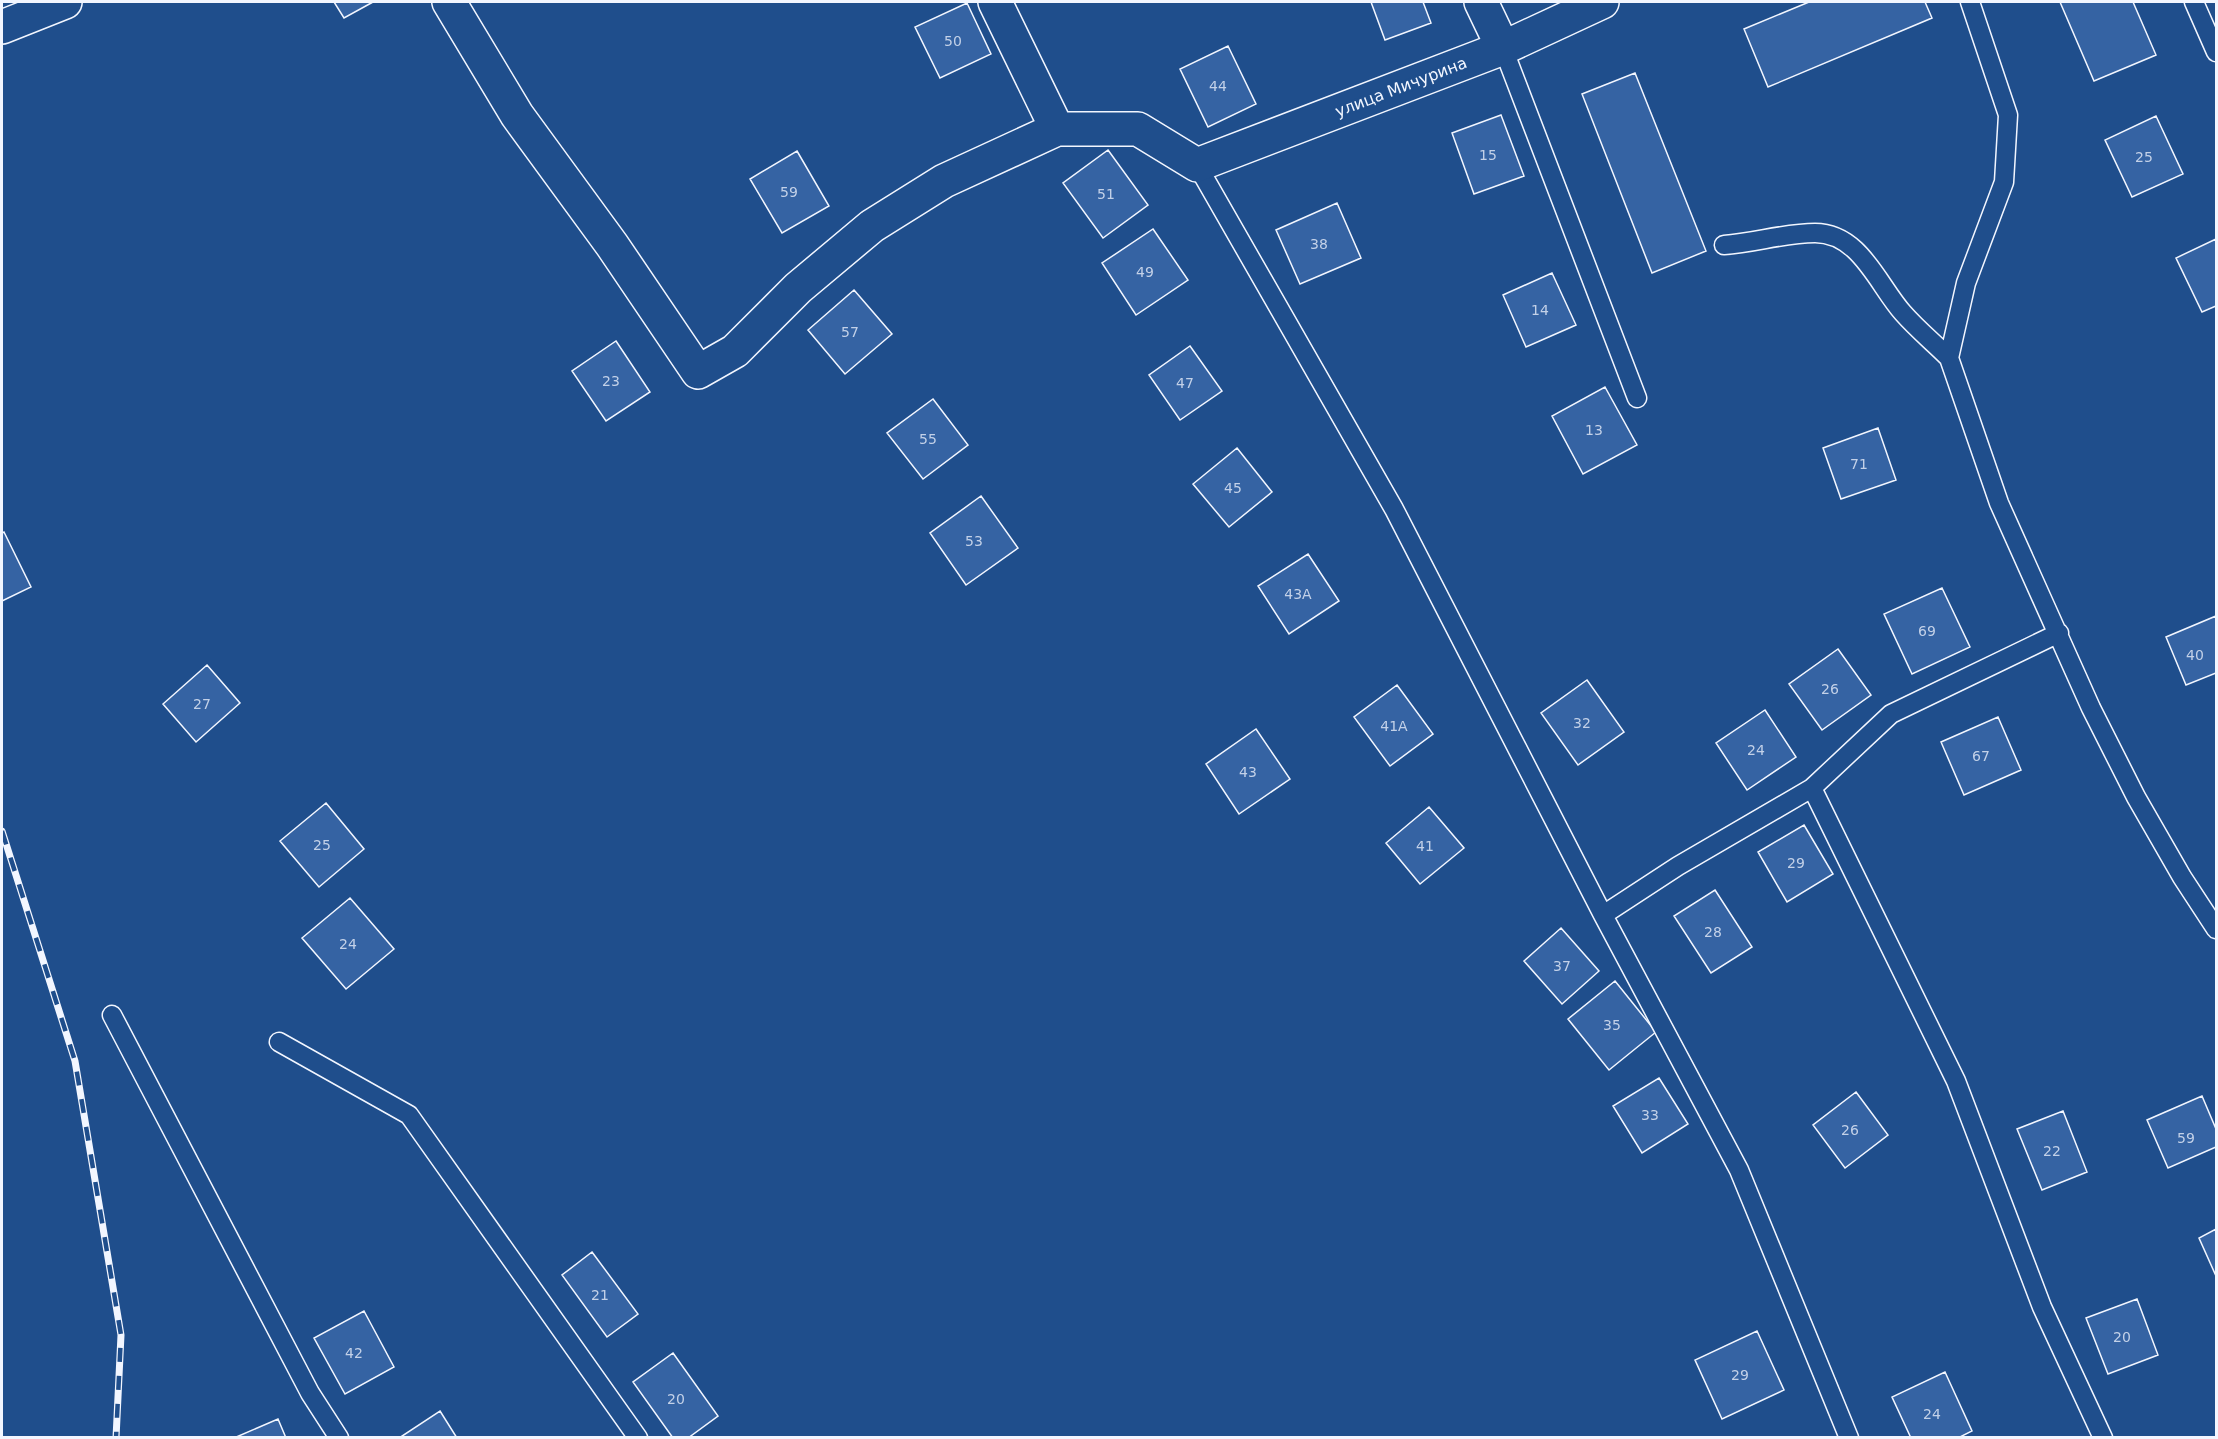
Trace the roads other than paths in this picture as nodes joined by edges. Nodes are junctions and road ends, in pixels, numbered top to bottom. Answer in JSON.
{"nodes":[{"id":1,"x":65,"y":2,"type":"edge"},
{"id":2,"x":449,"y":2,"type":"edge"},
{"id":3,"x":995,"y":2,"type":"edge"},
{"id":4,"x":1481,"y":2,"type":"edge"},
{"id":5,"x":1602,"y":2,"type":"edge"},
{"id":6,"x":1970,"y":2,"type":"edge"},
{"id":7,"x":2194,"y":2,"type":"edge"},
{"id":8,"x":2,"y":27,"type":"edge"},
{"id":9,"x":1503,"y":48,"type":"junction"},
{"id":10,"x":2217,"y":52,"type":"edge"},
{"id":11,"x":1057,"y":129,"type":"junction"},
{"id":12,"x":1197,"y":165,"type":"junction"},
{"id":13,"x":1724,"y":245,"type":"dead end"},
{"id":14,"x":1949,"y":358,"type":"junction"},
{"id":15,"x":1637,"y":398,"type":"dead end"},
{"id":16,"x":2059,"y":633,"type":"junction"},
{"id":17,"x":1812,"y":788,"type":"junction"},
{"id":18,"x":1603,"y":915,"type":"junction"},
{"id":19,"x":2217,"y":928,"type":"edge"},
{"id":20,"x":112,"y":1015,"type":"dead end"},
{"id":21,"x":279,"y":1042,"type":"dead end"},
{"id":22,"x":339,"y":1437,"type":"edge"},
{"id":23,"x":638,"y":1437,"type":"edge"},
{"id":24,"x":1849,"y":1437,"type":"edge"},
{"id":25,"x":2103,"y":1437,"type":"edge"}],
"edges":[{"from":1,"to":8,"type":"street"},
{"from":2,"to":11,"type":"street"},
{"from":3,"to":11,"type":"street"},
{"from":4,"to":9,"type":"street"},
{"from":5,"to":9,"type":"street","name":"улица Мичурина"},
{"from":6,"to":14,"type":"lane"},
{"from":7,"to":10,"type":"lane"},
{"from":9,"to":12,"type":"street","name":"улица Мичурина"},
{"from":9,"to":15,"type":"lane"},
{"from":11,"to":12,"type":"street"},
{"from":12,"to":18,"type":"lane"},
{"from":13,"to":14,"type":"lane"},
{"from":14,"to":16,"type":"lane"},
{"from":16,"to":17,"type":"lane"},
{"from":16,"to":19,"type":"lane"},
{"from":17,"to":18,"type":"lane"},
{"from":17,"to":25,"type":"lane"},
{"from":18,"to":24,"type":"lane"},
{"from":20,"to":22,"type":"lane"},
{"from":21,"to":23,"type":"lane"}]}
